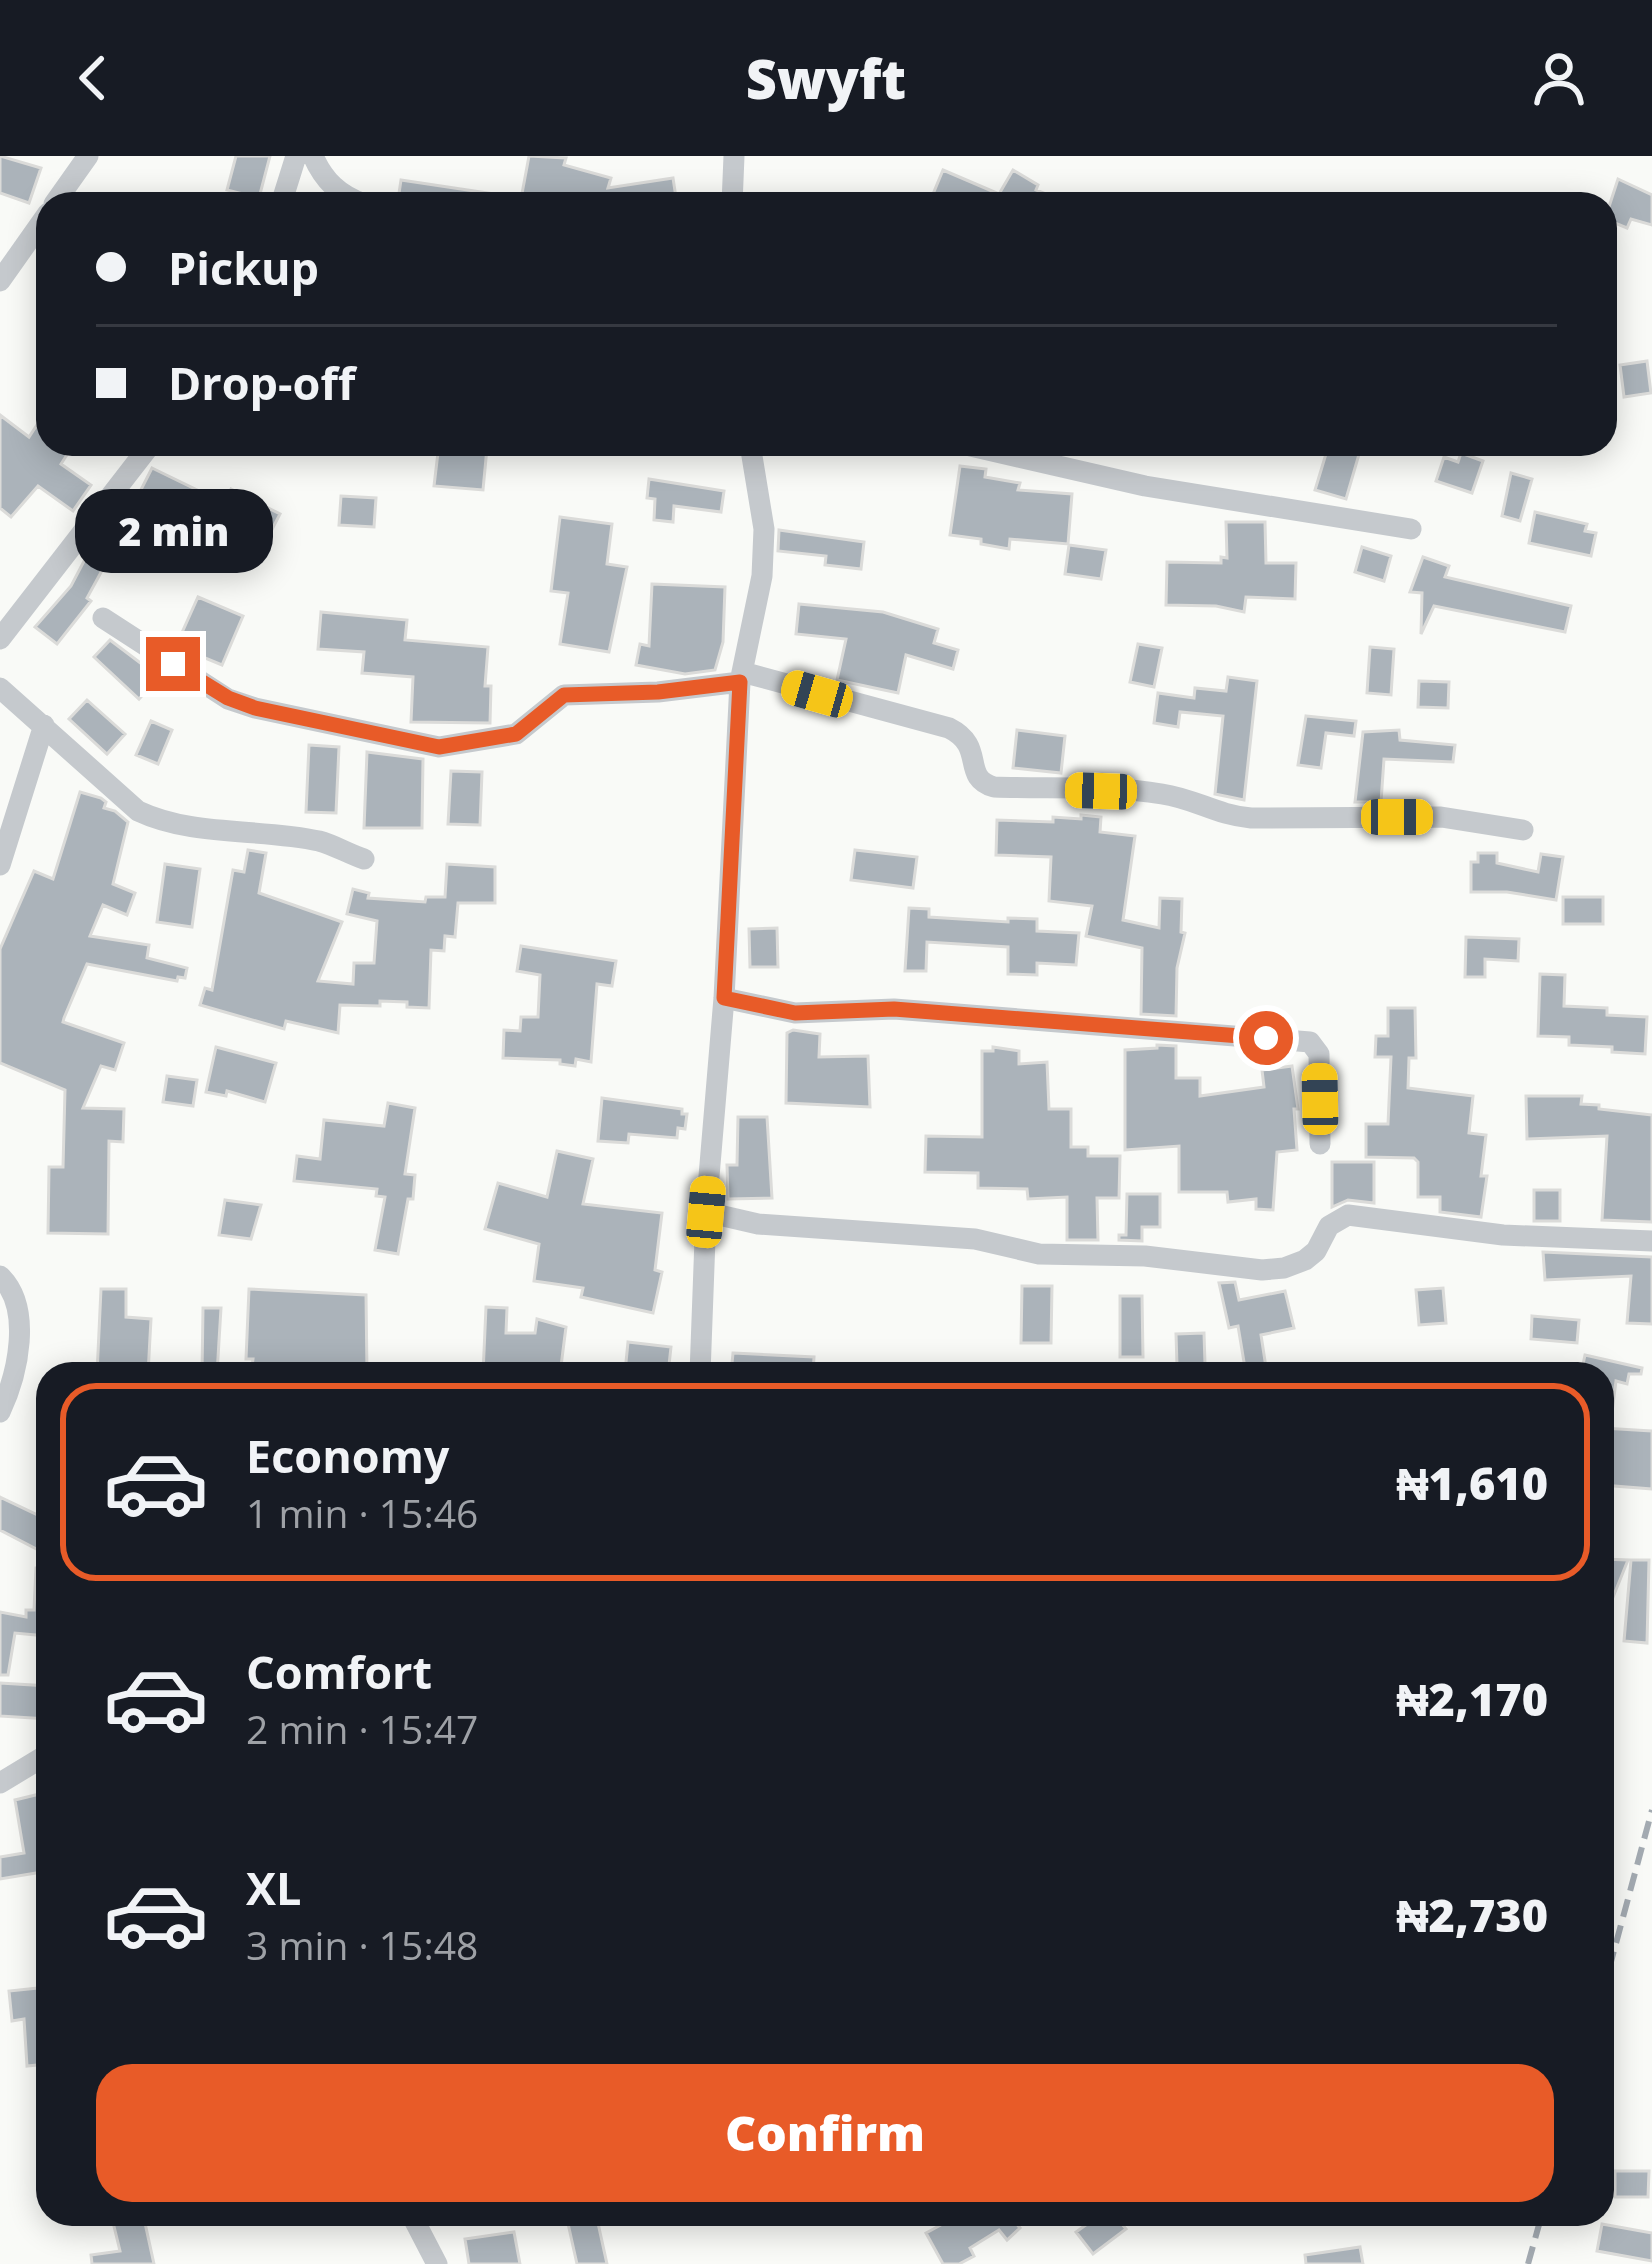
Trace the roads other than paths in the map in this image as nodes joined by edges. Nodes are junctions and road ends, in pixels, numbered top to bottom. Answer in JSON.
{"nodes":[{"id":1,"x":88,"y":156,"type":"edge"},
{"id":2,"x":296,"y":156,"type":"edge"},
{"id":3,"x":313,"y":156,"type":"edge"},
{"id":4,"x":734,"y":156,"type":"edge"},
{"id":5,"x":62,"y":192,"type":"edge"},
{"id":6,"x":285,"y":192,"type":"edge"},
{"id":7,"x":339,"y":192,"type":"edge"},
{"id":8,"x":732,"y":192,"type":"edge"},
{"id":9,"x":36,"y":230,"type":"edge"},
{"id":10,"x":0,"y":281,"type":"edge"},
{"id":11,"x":142,"y":456,"type":"edge"},
{"id":12,"x":752,"y":456,"type":"edge"},
{"id":13,"x":1014,"y":456,"type":"edge"},
{"id":14,"x":1412,"y":529,"type":"dead end"},
{"id":15,"x":103,"y":618,"type":"dead end"},
{"id":16,"x":0,"y":639,"type":"edge"},
{"id":17,"x":741,"y":677,"type":"junction"},
{"id":18,"x":0,"y":688,"type":"edge"},
{"id":19,"x":44,"y":725,"type":"junction"},
{"id":20,"x":1523,"y":830,"type":"dead end"},
{"id":21,"x":364,"y":859,"type":"dead end"},
{"id":22,"x":0,"y":866,"type":"edge"},
{"id":23,"x":724,"y":998,"type":"junction"},
{"id":24,"x":1320,"y":1144,"type":"dead end"},
{"id":25,"x":706,"y":1212,"type":"junction"},
{"id":26,"x":1652,"y":1241,"type":"edge"},
{"id":27,"x":0,"y":1276,"type":"edge"},
{"id":28,"x":700,"y":1362,"type":"edge"},
{"id":29,"x":0,"y":1412,"type":"edge"},
{"id":30,"x":36,"y":1761,"type":"edge"},
{"id":31,"x":0,"y":1783,"type":"edge"},
{"id":32,"x":417,"y":2226,"type":"edge"},
{"id":33,"x":437,"y":2264,"type":"edge"}],
"edges":[{"from":1,"to":5,"type":"street"},
{"from":2,"to":6,"type":"street"},
{"from":3,"to":7,"type":"street"},
{"from":4,"to":8,"type":"street"},
{"from":9,"to":10,"type":"street"},
{"from":11,"to":16,"type":"street"},
{"from":12,"to":17,"type":"street"},
{"from":13,"to":14,"type":"street"},
{"from":15,"to":17,"type":"street"},
{"from":17,"to":20,"type":"street"},
{"from":17,"to":23,"type":"street"},
{"from":18,"to":19,"type":"street"},
{"from":19,"to":21,"type":"street"},
{"from":19,"to":22,"type":"street"},
{"from":23,"to":24,"type":"street"},
{"from":23,"to":25,"type":"street"},
{"from":25,"to":26,"type":"street"},
{"from":25,"to":28,"type":"street"},
{"from":27,"to":29,"type":"street"},
{"from":30,"to":31,"type":"street"},
{"from":32,"to":33,"type":"street"}]}
